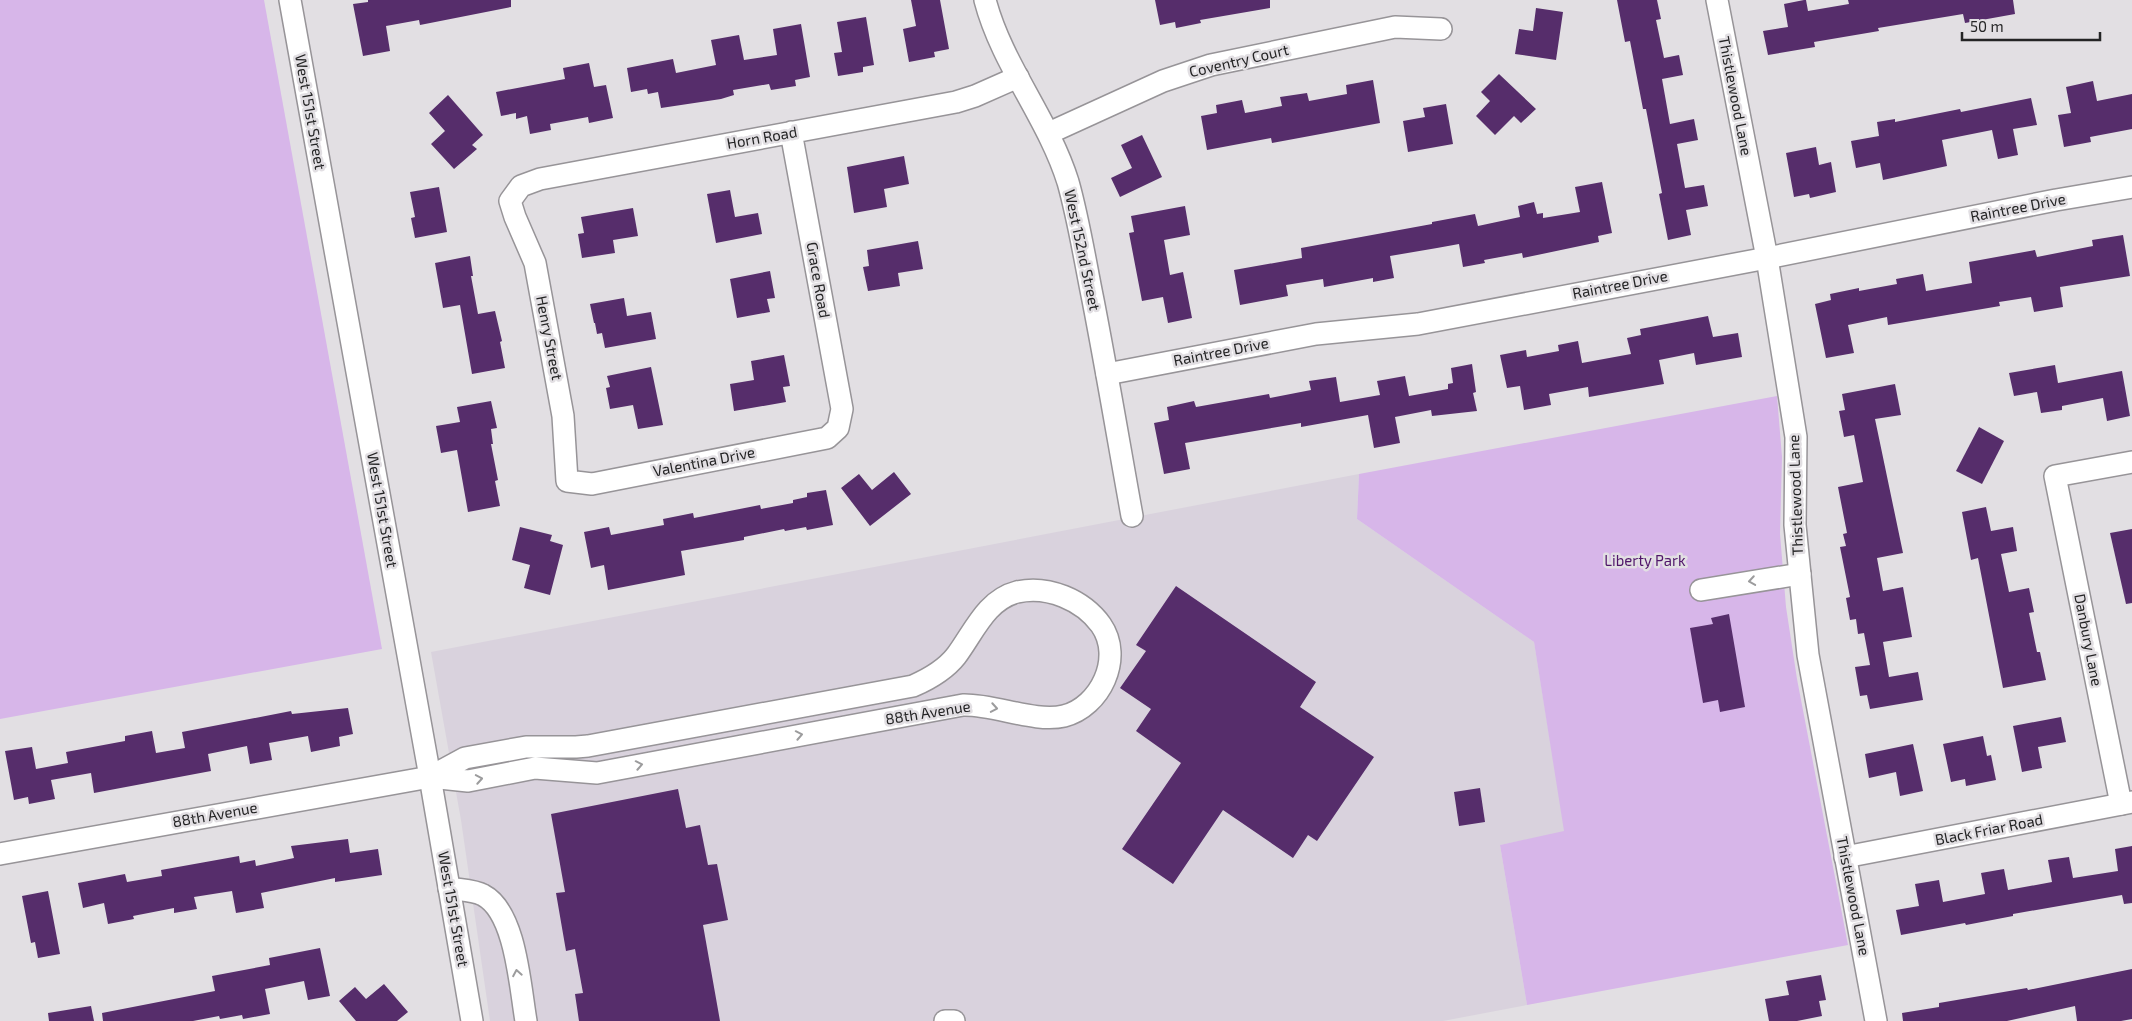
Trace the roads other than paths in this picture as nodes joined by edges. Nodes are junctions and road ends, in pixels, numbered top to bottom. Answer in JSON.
{"nodes":[{"id":1,"x":290,"y":0,"type":"edge"},
{"id":2,"x":985,"y":0,"type":"edge"},
{"id":3,"x":1717,"y":0,"type":"edge"},
{"id":4,"x":1441,"y":29,"type":"dead end"},
{"id":5,"x":1018,"y":77,"type":"junction"},
{"id":6,"x":791,"y":132,"type":"junction"},
{"id":7,"x":1048,"y":134,"type":"junction"},
{"id":8,"x":2132,"y":187,"type":"edge"},
{"id":9,"x":510,"y":201,"type":"joint"},
{"id":10,"x":1767,"y":258,"type":"junction"},
{"id":11,"x":1107,"y":374,"type":"junction"},
{"id":12,"x":838,"y":428,"type":"joint"},
{"id":13,"x":2132,"y":462,"type":"edge"},
{"id":14,"x":567,"y":480,"type":"joint"},
{"id":15,"x":1132,"y":516,"type":"dead end"},
{"id":16,"x":1800,"y":574,"type":"junction"},
{"id":17,"x":1701,"y":590,"type":"dead end"},
{"id":18,"x":430,"y":777,"type":"junction"},
{"id":19,"x":2126,"y":803,"type":"edge"},
{"id":20,"x":0,"y":854,"type":"edge"},
{"id":21,"x":1845,"y":857,"type":"junction"},
{"id":22,"x":449,"y":888,"type":"junction"},
{"id":23,"x":472,"y":1021,"type":"edge"},
{"id":24,"x":526,"y":1021,"type":"edge"},
{"id":25,"x":945,"y":1021,"type":"edge"},
{"id":26,"x":954,"y":1021,"type":"edge"},
{"id":27,"x":1876,"y":1021,"type":"edge"}],
"edges":[{"from":1,"to":18,"type":"street","name":"West 151st Street"},
{"from":2,"to":5,"type":"street","name":"West 152nd Street"},
{"from":3,"to":10,"type":"street","name":"Thistlewood Lane"},
{"from":4,"to":7,"type":"street","name":"Coventry Court"},
{"from":5,"to":6,"type":"street","name":"Horn Road"},
{"from":5,"to":7,"type":"street","name":"West 152nd Street"},
{"from":6,"to":9,"type":"street","name":"Horn Road"},
{"from":6,"to":12,"type":"street","name":"Grace Road"},
{"from":7,"to":11,"type":"street","name":"West 152nd Street"},
{"from":8,"to":10,"type":"street","name":"Raintree Drive"},
{"from":9,"to":14,"type":"street","name":"Henry Street"},
{"from":10,"to":11,"type":"street","name":"Raintree Drive"},
{"from":10,"to":16,"type":"street","name":"Thistlewood Lane"},
{"from":11,"to":15,"type":"street","name":"West 152nd Street"},
{"from":12,"to":14,"type":"street","name":"Valentina Drive"},
{"from":13,"to":19,"type":"street","name":"Danbury Lane"},
{"from":16,"to":17,"type":"street","one_way":true},
{"from":16,"to":21,"type":"street","name":"Thistlewood Lane"},
{"from":18,"to":18,"type":"street","name":"88th Avenue","one_way":true},
{"from":18,"to":20,"type":"street","name":"88th Avenue"},
{"from":18,"to":22,"type":"street","name":"West 151st Street"},
{"from":19,"to":21,"type":"street","name":"Black Friar Road"},
{"from":21,"to":27,"type":"street","name":"Thistlewood Lane"},
{"from":22,"to":23,"type":"street","name":"West 151st Street"},
{"from":24,"to":22,"type":"street","one_way":true},
{"from":25,"to":26,"type":"street"}]}
